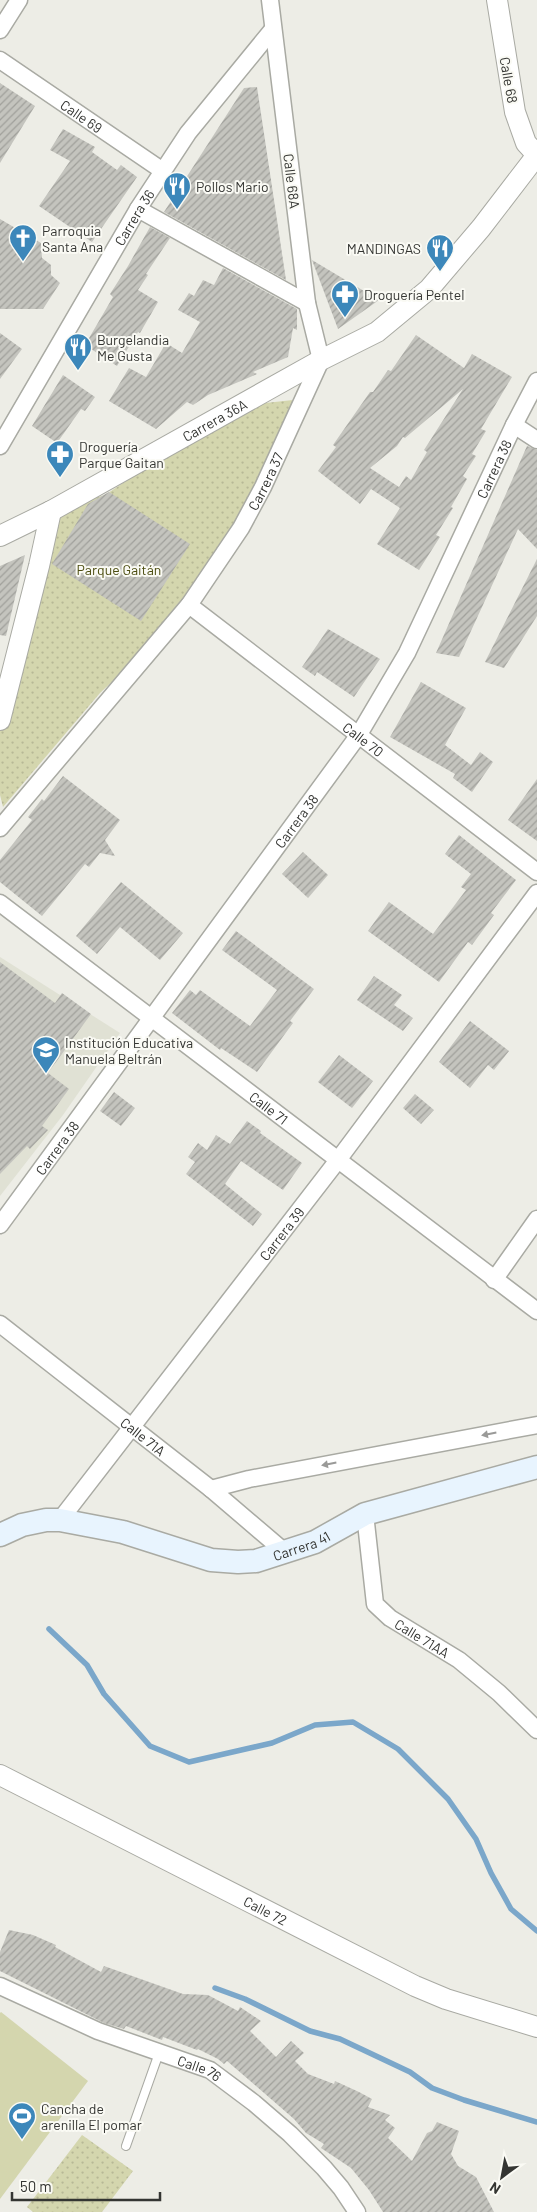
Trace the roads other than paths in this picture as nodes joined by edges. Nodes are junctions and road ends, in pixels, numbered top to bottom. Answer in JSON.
{"nodes":[{"id":1,"x":19,"y":0,"type":"edge"},
{"id":2,"x":270,"y":0,"type":"edge"},
{"id":3,"x":497,"y":0,"type":"edge"},
{"id":4,"x":273,"y":29,"type":"junction"},
{"id":5,"x":0,"y":30,"type":"edge"},
{"id":6,"x":0,"y":60,"type":"edge"},
{"id":7,"x":537,"y":155,"type":"edge"},
{"id":8,"x":163,"y":171,"type":"junction"},
{"id":9,"x":138,"y":209,"type":"junction"},
{"id":10,"x":307,"y":303,"type":"junction"},
{"id":11,"x":321,"y":360,"type":"junction"},
{"id":12,"x":537,"y":381,"type":"edge"},
{"id":13,"x":514,"y":425,"type":"junction"},
{"id":14,"x":537,"y":440,"type":"edge"},
{"id":15,"x":0,"y":446,"type":"edge"},
{"id":16,"x":50,"y":511,"type":"junction"},
{"id":17,"x":0,"y":536,"type":"edge"},
{"id":18,"x":189,"y":605,"type":"junction"},
{"id":19,"x":0,"y":720,"type":"edge"},
{"id":20,"x":358,"y":736,"type":"junction"},
{"id":21,"x":0,"y":828,"type":"edge"},
{"id":22,"x":537,"y":872,"type":"edge"},
{"id":23,"x":537,"y":893,"type":"edge"},
{"id":24,"x":0,"y":903,"type":"edge"},
{"id":25,"x":152,"y":1019,"type":"junction"},
{"id":26,"x":338,"y":1160,"type":"junction"},
{"id":27,"x":537,"y":1219,"type":"edge"},
{"id":28,"x":0,"y":1225,"type":"edge"},
{"id":29,"x":494,"y":1280,"type":"junction"},
{"id":30,"x":537,"y":1311,"type":"edge"},
{"id":31,"x":0,"y":1324,"type":"edge"},
{"id":32,"x":537,"y":1425,"type":"edge"},
{"id":33,"x":132,"y":1427,"type":"junction"},
{"id":34,"x":537,"y":1467,"type":"edge"},
{"id":35,"x":211,"y":1488,"type":"junction"},
{"id":36,"x":365,"y":1514,"type":"junction"},
{"id":37,"x":60,"y":1520,"type":"junction"},
{"id":38,"x":0,"y":1535,"type":"edge"},
{"id":39,"x":286,"y":1553,"type":"junction"},
{"id":40,"x":537,"y":1730,"type":"edge"},
{"id":41,"x":0,"y":1775,"type":"edge"},
{"id":42,"x":0,"y":1986,"type":"edge"},
{"id":43,"x":537,"y":2027,"type":"edge"},
{"id":44,"x":159,"y":2053,"type":"junction"},
{"id":45,"x":126,"y":2146,"type":"dead end"},
{"id":46,"x":357,"y":2212,"type":"edge"}],
"edges":[{"from":1,"to":5,"type":"street"},
{"from":2,"to":4,"type":"street","name":"Calle 68A"},
{"from":3,"to":7,"type":"street","name":"Calle 68"},
{"from":4,"to":8,"type":"street","name":"Carrera 36"},
{"from":4,"to":10,"type":"street","name":"Calle 68A"},
{"from":6,"to":8,"type":"street","name":"Calle 69"},
{"from":7,"to":11,"type":"street"},
{"from":8,"to":9,"type":"street","name":"Carrera 36"},
{"from":9,"to":10,"type":"street"},
{"from":9,"to":15,"type":"street","name":"Carrera 36"},
{"from":10,"to":11,"type":"street","name":"Calle 68A"},
{"from":11,"to":16,"type":"street","name":"Carrera 36A"},
{"from":11,"to":18,"type":"street","name":"Carrera 37"},
{"from":12,"to":13,"type":"street","name":"Carrera 38"},
{"from":13,"to":14,"type":"street"},
{"from":13,"to":20,"type":"street","name":"Carrera 38"},
{"from":16,"to":17,"type":"street","name":"Carrera 36A"},
{"from":16,"to":19,"type":"street"},
{"from":18,"to":20,"type":"street","name":"Calle 70"},
{"from":18,"to":21,"type":"street","name":"Carrera 37"},
{"from":20,"to":22,"type":"street","name":"Calle 70"},
{"from":20,"to":25,"type":"street","name":"Carrera 38"},
{"from":23,"to":26,"type":"street","name":"Carrera 39"},
{"from":24,"to":25,"type":"street","name":"Calle 71"},
{"from":25,"to":26,"type":"street","name":"Calle 71"},
{"from":25,"to":28,"type":"street","name":"Carrera 38"},
{"from":26,"to":29,"type":"street","name":"Calle 71"},
{"from":26,"to":33,"type":"street","name":"Carrera 39"},
{"from":27,"to":29,"type":"street"},
{"from":29,"to":30,"type":"street","name":"Calle 71"},
{"from":31,"to":33,"type":"street","name":"Calle 71A"},
{"from":32,"to":35,"type":"street","one_way":true},
{"from":33,"to":35,"type":"street","name":"Calle 71A"},
{"from":33,"to":37,"type":"street","name":"Carrera 39"},
{"from":34,"to":36,"type":"main road","name":"Carrera 41"},
{"from":35,"to":39,"type":"street","name":"Calle 71A"},
{"from":36,"to":39,"type":"main road","name":"Carrera 41"},
{"from":36,"to":40,"type":"street","name":"Calle 71AA"},
{"from":37,"to":38,"type":"main road"},
{"from":37,"to":39,"type":"main road","name":"Carrera 41"},
{"from":41,"to":43,"type":"street","name":"Calle 72"},
{"from":42,"to":44,"type":"street","name":"Calle 76"},
{"from":44,"to":45,"type":"lane"},
{"from":44,"to":46,"type":"street","name":"Calle 76"}]}
